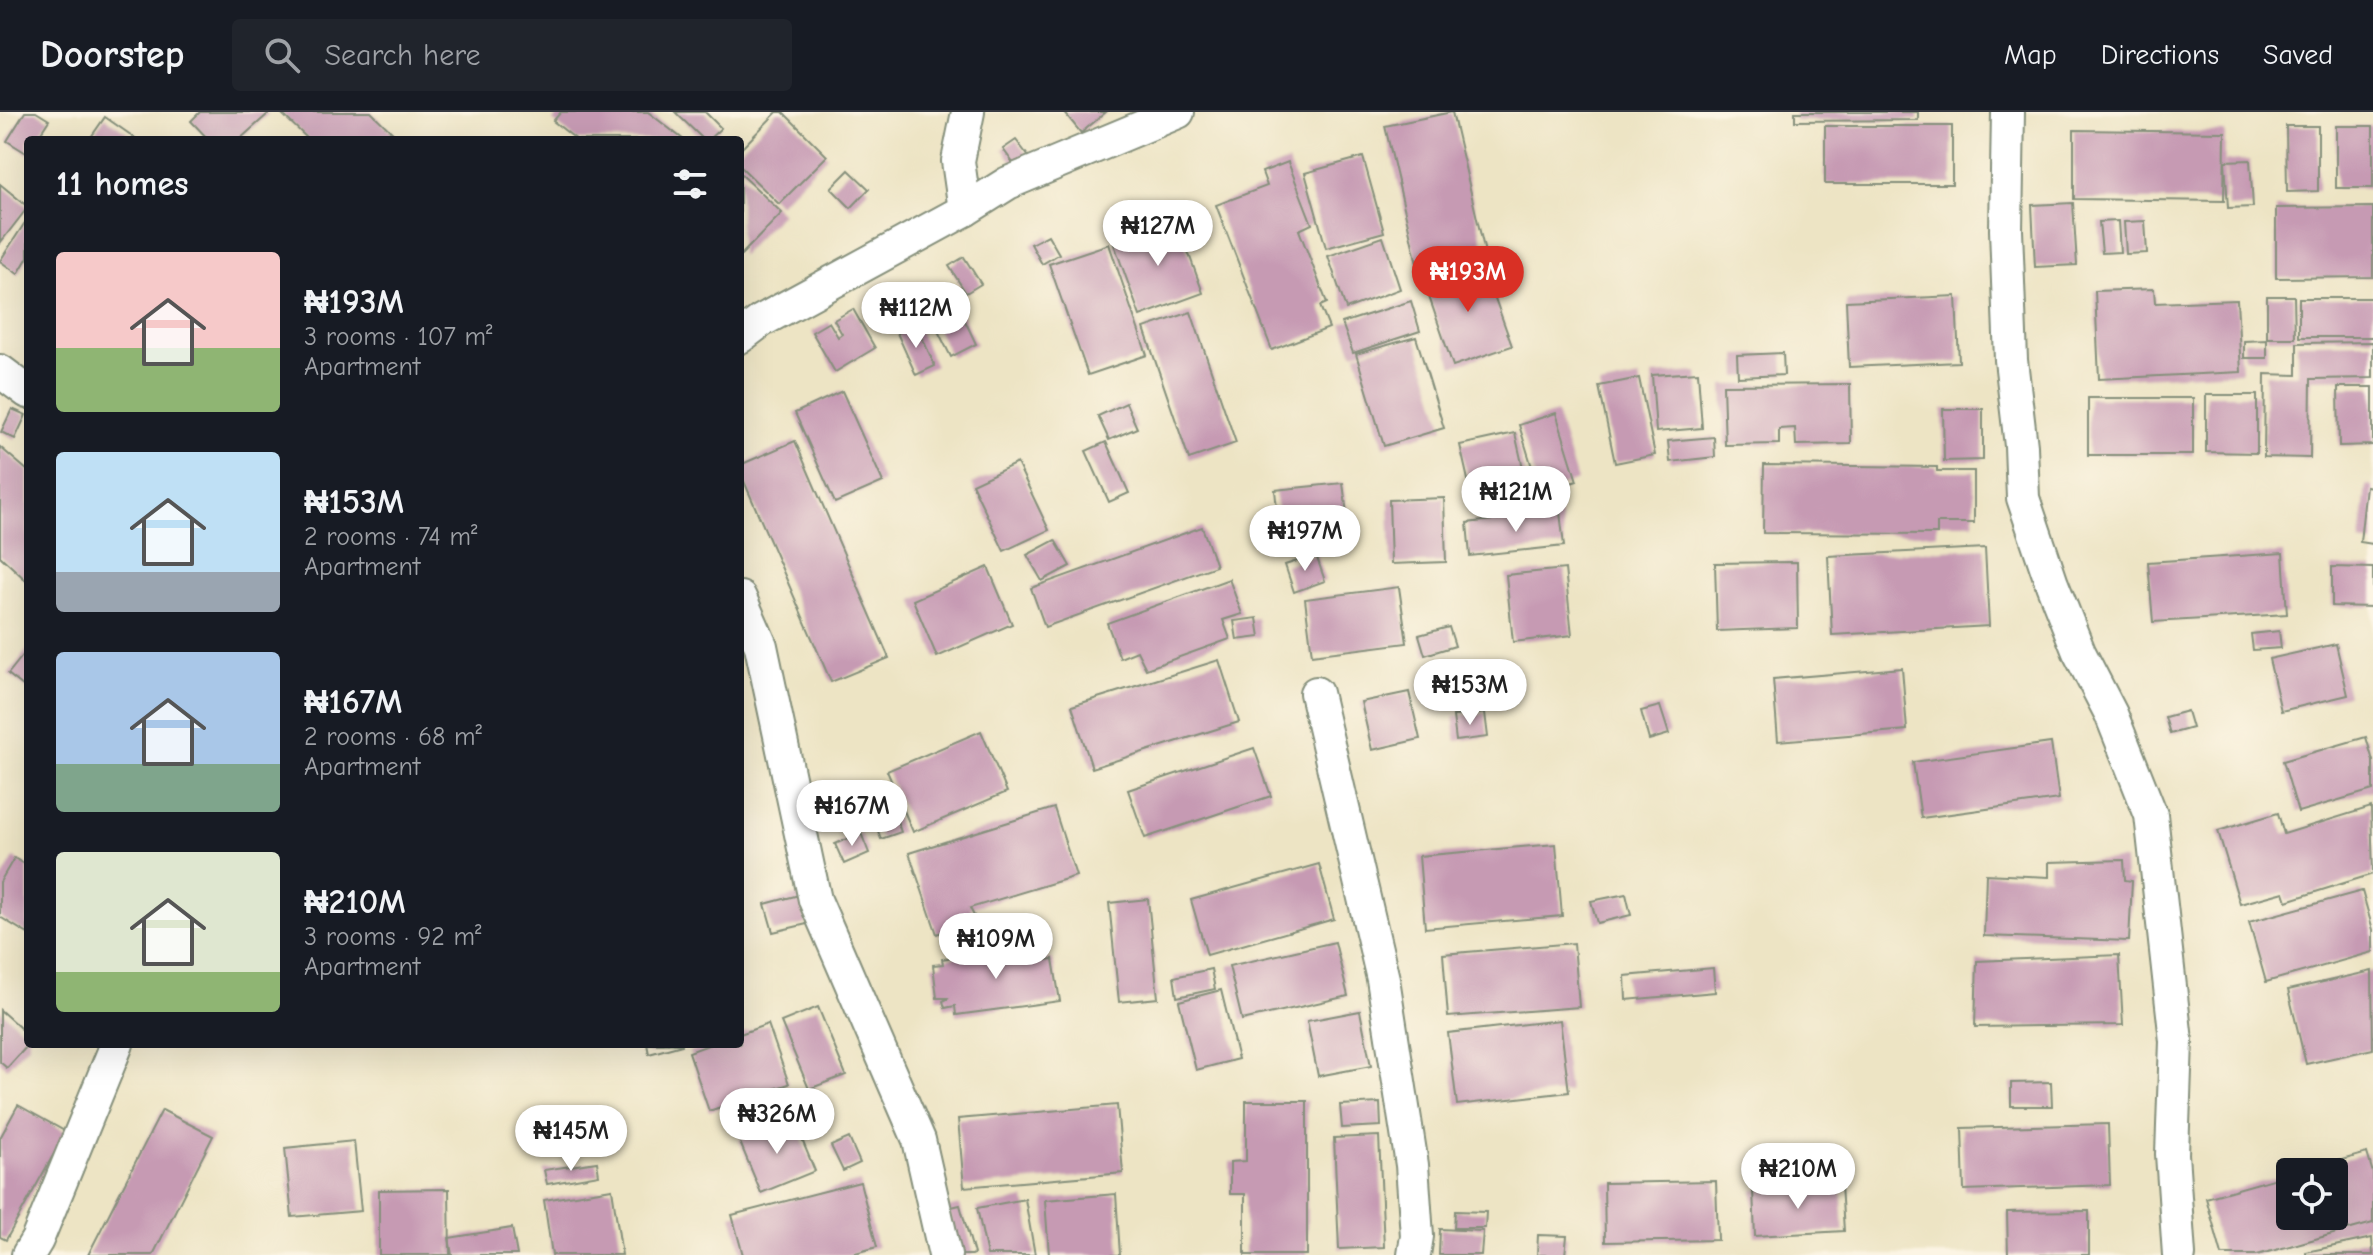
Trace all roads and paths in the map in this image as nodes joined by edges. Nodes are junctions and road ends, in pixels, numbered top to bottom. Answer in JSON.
{"nodes":[{"id":1,"x":968,"y":112,"type":"edge"},
{"id":2,"x":1178,"y":112,"type":"edge"},
{"id":3,"x":2008,"y":112,"type":"edge"},
{"id":4,"x":965,"y":210,"type":"junction"},
{"id":5,"x":744,"y":334,"type":"edge"},
{"id":6,"x":0,"y":371,"type":"edge"},
{"id":7,"x":24,"y":389,"type":"edge"},
{"id":8,"x":744,"y":607,"type":"edge"},
{"id":9,"x":1316,"y":693,"type":"dead end"},
{"id":10,"x":115,"y":1048,"type":"edge"},
{"id":11,"x":28,"y":1255,"type":"edge"},
{"id":12,"x":945,"y":1255,"type":"edge"},
{"id":13,"x":1414,"y":1255,"type":"edge"},
{"id":14,"x":2179,"y":1255,"type":"edge"}],
"edges":[{"from":1,"to":4,"type":"street"},
{"from":2,"to":4,"type":"street"},
{"from":3,"to":14,"type":"street"},
{"from":4,"to":5,"type":"street"},
{"from":6,"to":7,"type":"street"},
{"from":8,"to":12,"type":"street"},
{"from":9,"to":13,"type":"street"},
{"from":10,"to":11,"type":"street"}]}
